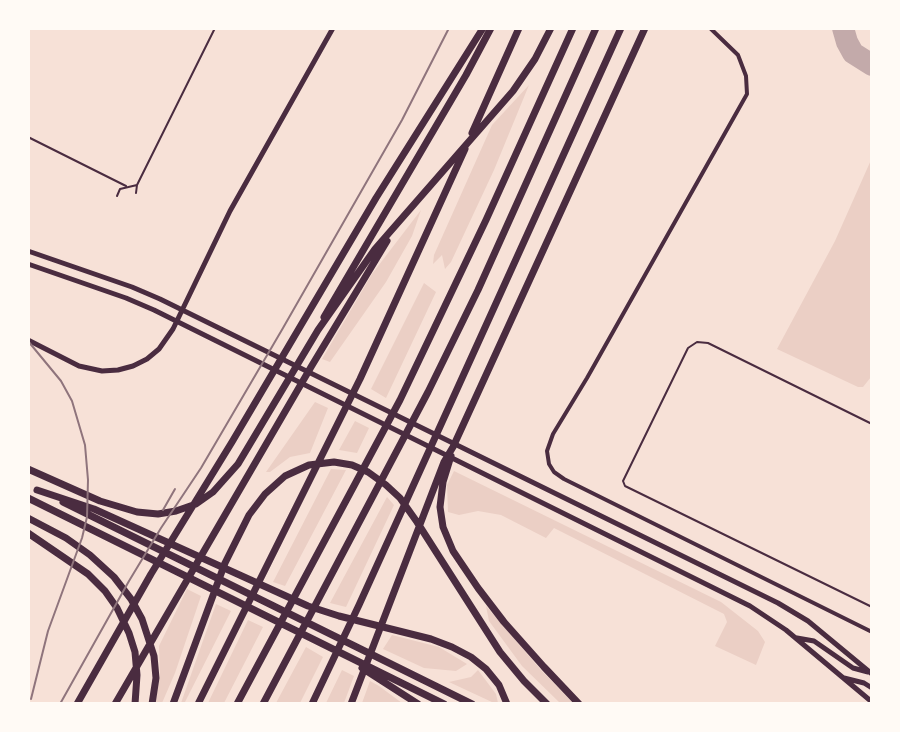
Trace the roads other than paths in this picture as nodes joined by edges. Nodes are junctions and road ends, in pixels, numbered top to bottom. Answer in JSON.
{"nodes":[{"id":1,"x":215,"y":28,"type":"edge"},
{"id":2,"x":333,"y":28,"type":"edge"},
{"id":3,"x":483,"y":28,"type":"edge"},
{"id":4,"x":490,"y":28,"type":"edge"},
{"id":5,"x":519,"y":28,"type":"edge"},
{"id":6,"x":551,"y":28,"type":"edge"},
{"id":7,"x":573,"y":28,"type":"edge"},
{"id":8,"x":596,"y":28,"type":"edge"},
{"id":9,"x":621,"y":28,"type":"edge"},
{"id":10,"x":645,"y":28,"type":"edge"},
{"id":11,"x":710,"y":28,"type":"edge"},
{"id":12,"x":28,"y":137,"type":"edge"},
{"id":13,"x":136,"y":185,"type":"junction"},
{"id":14,"x":126,"y":186,"type":"junction"},
{"id":15,"x":136,"y":193,"type":"dead end"},
{"id":16,"x":117,"y":196,"type":"dead end"},
{"id":17,"x":394,"y":228,"type":"junction"},
{"id":18,"x":28,"y":250,"type":"edge"},
{"id":19,"x":28,"y":264,"type":"edge"},
{"id":20,"x":318,"y":330,"type":"junction"},
{"id":21,"x":28,"y":340,"type":"edge"},
{"id":22,"x":872,"y":424,"type":"edge"},
{"id":23,"x":453,"y":447,"type":"junction"},
{"id":24,"x":28,"y":469,"type":"edge"},
{"id":25,"x":28,"y":485,"type":"edge"},
{"id":26,"x":37,"y":490,"type":"junction"},
{"id":27,"x":28,"y":498,"type":"edge"},
{"id":28,"x":28,"y":518,"type":"edge"},
{"id":29,"x":28,"y":533,"type":"edge"},
{"id":30,"x":872,"y":607,"type":"edge"},
{"id":31,"x":872,"y":632,"type":"edge"},
{"id":32,"x":795,"y":638,"type":"junction"},
{"id":33,"x":871,"y":673,"type":"edge"},
{"id":34,"x":379,"y":676,"type":"junction"},
{"id":35,"x":842,"y":678,"type":"junction"},
{"id":36,"x":872,"y":688,"type":"edge"},
{"id":37,"x":872,"y":702,"type":"edge"},
{"id":38,"x":77,"y":704,"type":"edge"},
{"id":39,"x":115,"y":704,"type":"edge"},
{"id":40,"x":135,"y":704,"type":"edge"},
{"id":41,"x":152,"y":704,"type":"edge"},
{"id":42,"x":173,"y":704,"type":"edge"},
{"id":43,"x":198,"y":704,"type":"edge"},
{"id":44,"x":237,"y":704,"type":"edge"},
{"id":45,"x":262,"y":704,"type":"edge"},
{"id":46,"x":312,"y":704,"type":"edge"},
{"id":47,"x":351,"y":704,"type":"edge"},
{"id":48,"x":418,"y":704,"type":"edge"},
{"id":49,"x":444,"y":704,"type":"edge"},
{"id":50,"x":472,"y":704,"type":"edge"},
{"id":51,"x":507,"y":704,"type":"edge"},
{"id":52,"x":547,"y":704,"type":"edge"},
{"id":53,"x":579,"y":704,"type":"edge"}],
"edges":[{"from":1,"to":13,"type":"lane"},
{"from":2,"to":21,"type":"main road"},
{"from":3,"to":38,"type":"highway"},
{"from":4,"to":20,"type":"highway"},
{"from":5,"to":43,"type":"highway"},
{"from":6,"to":17,"type":"highway"},
{"from":7,"to":44,"type":"highway"},
{"from":8,"to":45,"type":"highway"},
{"from":9,"to":46,"type":"highway"},
{"from":10,"to":23,"type":"highway"},
{"from":11,"to":31,"type":"street"},
{"from":12,"to":14,"type":"lane"},
{"from":13,"to":14,"type":"lane"},
{"from":13,"to":15,"type":"lane"},
{"from":14,"to":16,"type":"lane"},
{"from":17,"to":20,"type":"highway"},
{"from":17,"to":39,"type":"highway"},
{"from":18,"to":33,"type":"main road"},
{"from":19,"to":32,"type":"main road"},
{"from":20,"to":24,"type":"highway"},
{"from":22,"to":30,"type":"lane"},
{"from":23,"to":47,"type":"highway"},
{"from":23,"to":53,"type":"highway"},
{"from":25,"to":26,"type":"highway"},
{"from":26,"to":50,"type":"highway"},
{"from":26,"to":51,"type":"highway"},
{"from":27,"to":34,"type":"highway"},
{"from":28,"to":41,"type":"highway"},
{"from":29,"to":40,"type":"highway"},
{"from":32,"to":33,"type":"main road"},
{"from":32,"to":35,"type":"main road"},
{"from":34,"to":48,"type":"highway"},
{"from":34,"to":49,"type":"highway"},
{"from":35,"to":36,"type":"main road"},
{"from":35,"to":37,"type":"main road"},
{"from":42,"to":52,"type":"highway"}]}
